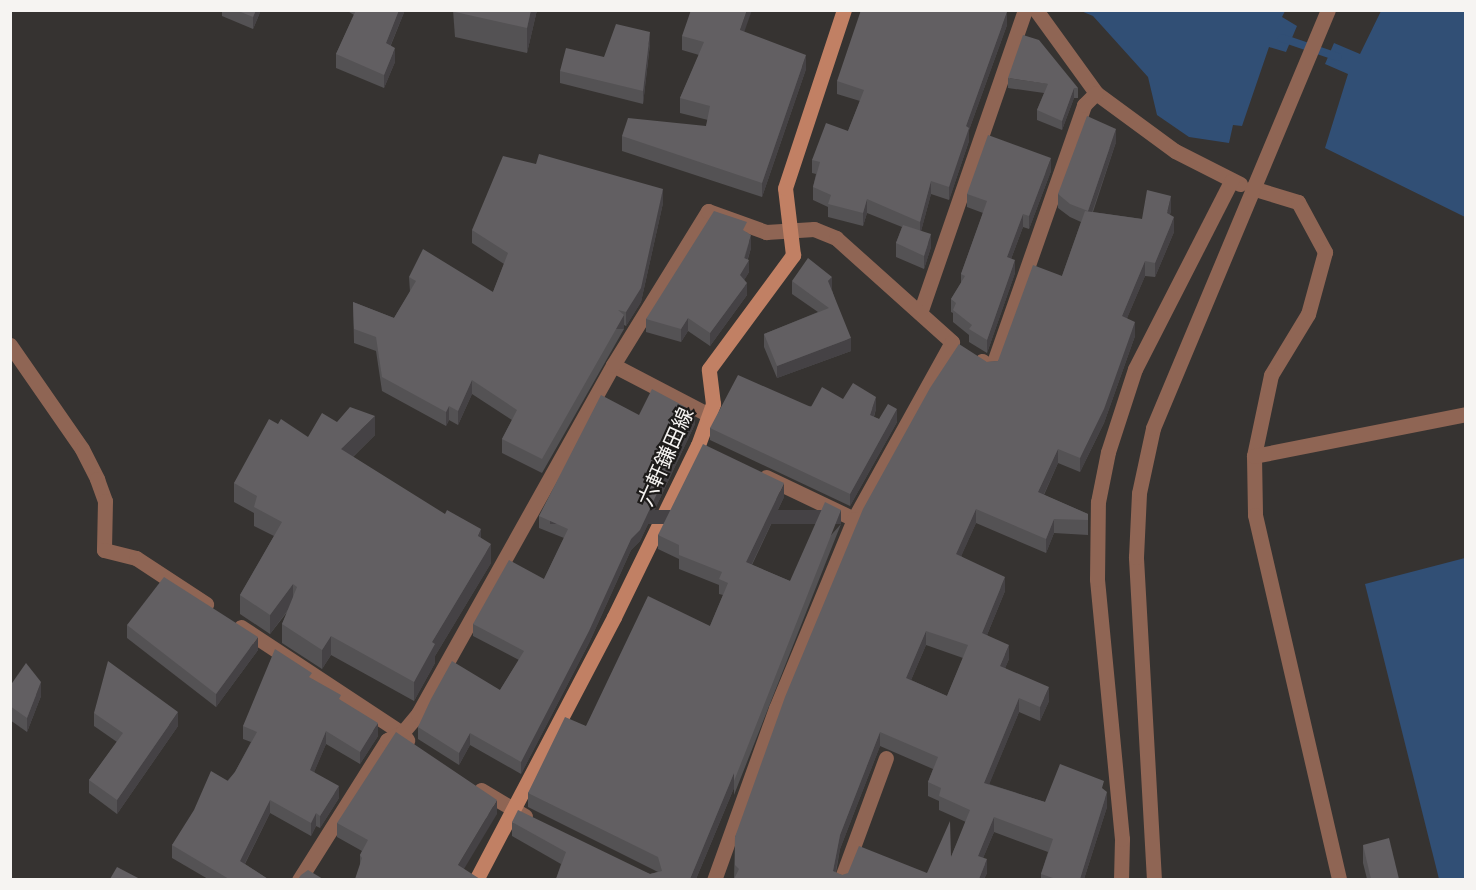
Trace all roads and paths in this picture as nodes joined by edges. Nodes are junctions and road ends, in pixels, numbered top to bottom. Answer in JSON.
{"nodes":[{"id":1,"x":844,"y":10,"type":"edge"},
{"id":2,"x":1025,"y":10,"type":"edge"},
{"id":3,"x":1036,"y":10,"type":"edge"},
{"id":4,"x":1326,"y":14,"type":"edge"},
{"id":5,"x":1096,"y":93,"type":"junction"},
{"id":6,"x":1231,"y":181,"type":"junction"},
{"id":7,"x":1252,"y":188,"type":"junction"},
{"id":8,"x":793,"y":229,"type":"junction"},
{"id":9,"x":920,"y":313,"type":"junction"},
{"id":10,"x":952,"y":342,"type":"junction"},
{"id":11,"x":10,"y":345,"type":"edge"},
{"id":12,"x":613,"y":364,"type":"junction"},
{"id":13,"x":1466,"y":414,"type":"edge"},
{"id":14,"x":709,"y":415,"type":"junction"},
{"id":15,"x":1254,"y":456,"type":"junction"},
{"id":16,"x":750,"y":470,"type":"edge"},
{"id":17,"x":854,"y":519,"type":"junction"},
{"id":18,"x":402,"y":733,"type":"junction"},
{"id":19,"x":420,"y":752,"type":"edge"},
{"id":20,"x":886,"y":758,"type":"dead end"},
{"id":21,"x":467,"y":782,"type":"edge"},
{"id":22,"x":514,"y":811,"type":"junction"},
{"id":23,"x":544,"y":826,"type":"edge"},
{"id":24,"x":299,"y":879,"type":"edge"},
{"id":25,"x":476,"y":879,"type":"edge"},
{"id":26,"x":714,"y":879,"type":"edge"},
{"id":27,"x":841,"y":879,"type":"edge"},
{"id":28,"x":1120,"y":879,"type":"edge"},
{"id":29,"x":1154,"y":879,"type":"edge"},
{"id":30,"x":1339,"y":879,"type":"edge"}],
"edges":[{"from":1,"to":8,"type":"main road","name":"六軒鎌田線"},
{"from":2,"to":9,"type":"street"},
{"from":3,"to":5,"type":"street"},
{"from":4,"to":7,"type":"street"},
{"from":5,"to":6,"type":"street"},
{"from":5,"to":10,"type":"street"},
{"from":6,"to":7,"type":"street"},
{"from":6,"to":28,"type":"street"},
{"from":7,"to":15,"type":"street"},
{"from":7,"to":29,"type":"street"},
{"from":8,"to":9,"type":"street"},
{"from":8,"to":12,"type":"street"},
{"from":8,"to":14,"type":"main road","name":"六軒鎌田線"},
{"from":9,"to":10,"type":"street"},
{"from":10,"to":17,"type":"street"},
{"from":11,"to":18,"type":"street"},
{"from":12,"to":14,"type":"street"},
{"from":12,"to":18,"type":"street"},
{"from":13,"to":15,"type":"street"},
{"from":14,"to":22,"type":"main road","name":"六軒鎌田線"},
{"from":15,"to":30,"type":"street"},
{"from":16,"to":17,"type":"street"},
{"from":17,"to":26,"type":"street"},
{"from":18,"to":19,"type":"street"},
{"from":18,"to":24,"type":"street"},
{"from":20,"to":27,"type":"street"},
{"from":21,"to":22,"type":"street"},
{"from":22,"to":23,"type":"street"},
{"from":22,"to":25,"type":"main road","name":"六軒鎌田線"}]}
